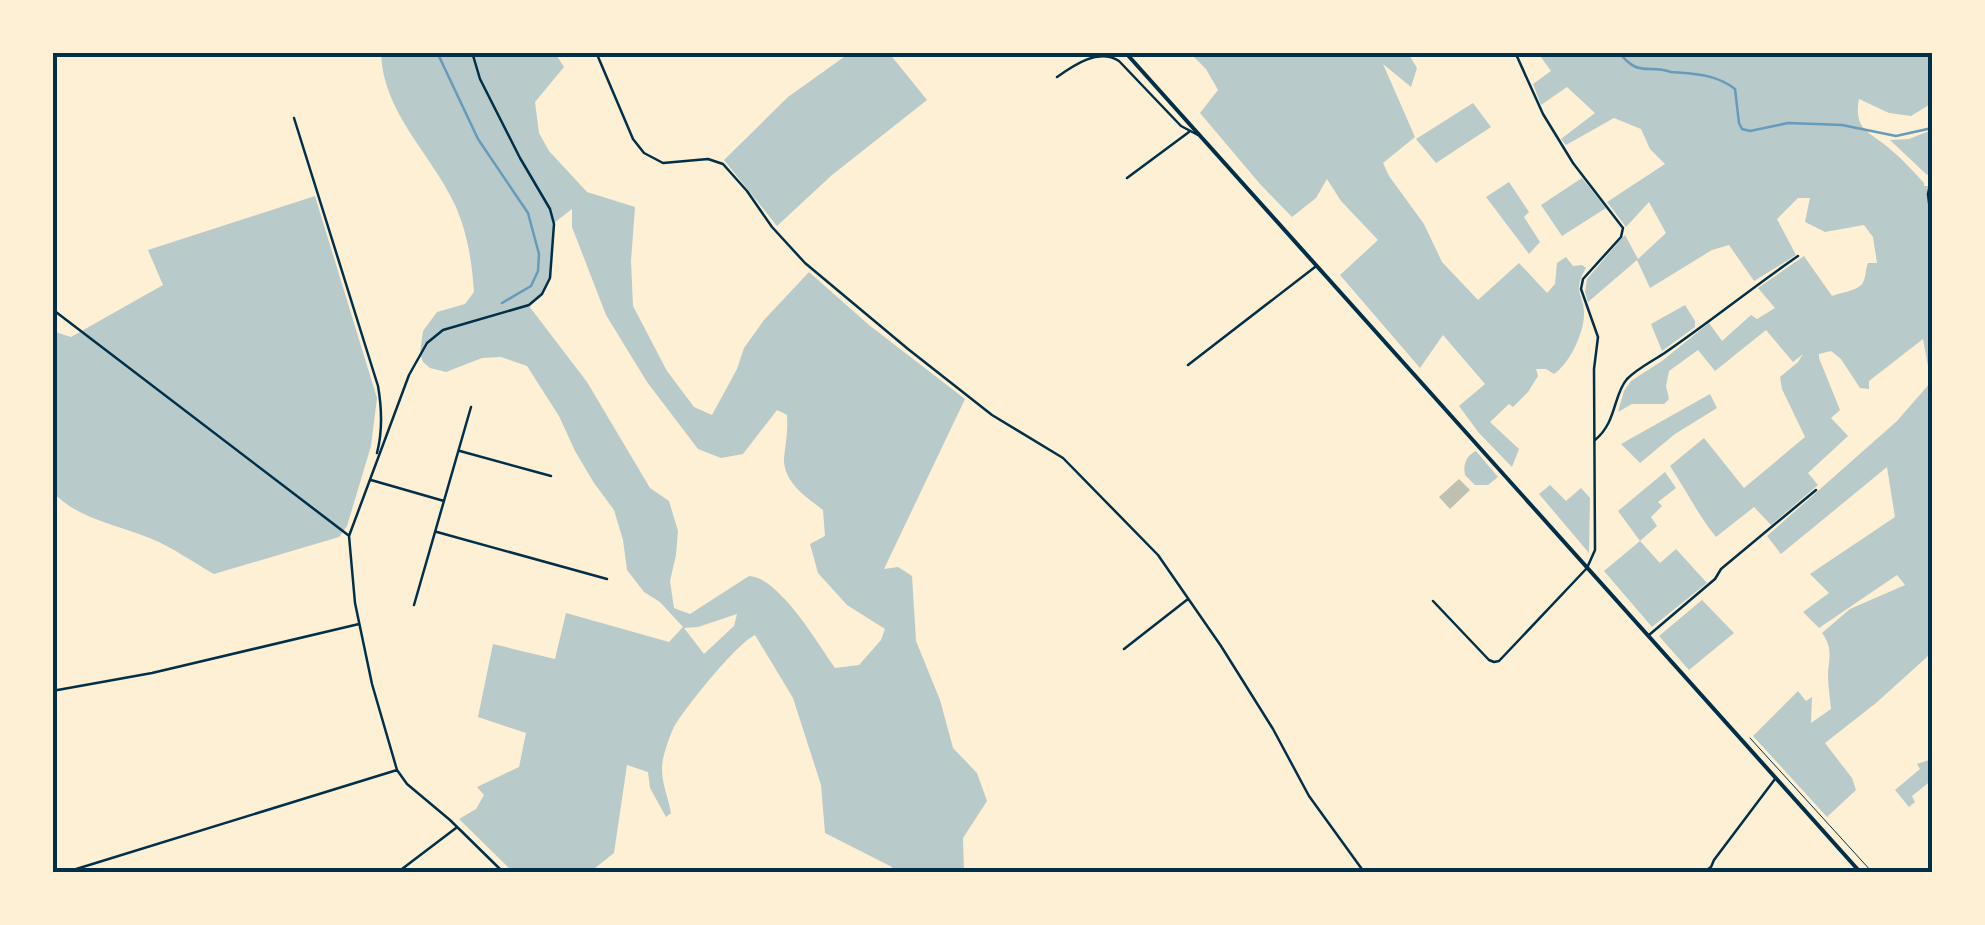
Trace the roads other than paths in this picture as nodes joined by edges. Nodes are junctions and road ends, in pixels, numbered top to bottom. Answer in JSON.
{"nodes":[{"id":1,"x":472,"y":52,"type":"edge"},
{"id":2,"x":596,"y":52,"type":"edge"},
{"id":3,"x":1125,"y":52,"type":"edge"},
{"id":4,"x":1514,"y":52,"type":"edge"},
{"id":5,"x":1056,"y":77,"type":"dead end"},
{"id":6,"x":294,"y":118,"type":"dead end"},
{"id":7,"x":1189,"y":132,"type":"junction"},
{"id":8,"x":1199,"y":135,"type":"junction"},
{"id":9,"x":1932,"y":176,"type":"edge"},
{"id":10,"x":1127,"y":178,"type":"dead end"},
{"id":11,"x":1932,"y":226,"type":"edge"},
{"id":12,"x":1798,"y":256,"type":"dead end"},
{"id":13,"x":1316,"y":266,"type":"junction"},
{"id":14,"x":52,"y":309,"type":"edge"},
{"id":15,"x":1188,"y":365,"type":"dead end"},
{"id":16,"x":471,"y":406,"type":"dead end"},
{"id":17,"x":1594,"y":441,"type":"junction"},
{"id":18,"x":458,"y":450,"type":"junction"},
{"id":19,"x":375,"y":464,"type":"junction"},
{"id":20,"x":551,"y":476,"type":"dead end"},
{"id":21,"x":369,"y":480,"type":"junction"},
{"id":22,"x":1816,"y":490,"type":"dead end"},
{"id":23,"x":444,"y":501,"type":"junction"},
{"id":24,"x":435,"y":531,"type":"junction"},
{"id":25,"x":350,"y":536,"type":"junction"},
{"id":26,"x":1587,"y":568,"type":"junction"},
{"id":27,"x":607,"y":579,"type":"dead end"},
{"id":28,"x":1189,"y":598,"type":"junction"},
{"id":29,"x":1433,"y":601,"type":"dead end"},
{"id":30,"x":414,"y":605,"type":"dead end"},
{"id":31,"x":360,"y":624,"type":"junction"},
{"id":32,"x":1648,"y":636,"type":"junction"},
{"id":33,"x":1124,"y":649,"type":"dead end"},
{"id":34,"x":52,"y":691,"type":"edge"},
{"id":35,"x":396,"y":770,"type":"junction"},
{"id":36,"x":1776,"y":778,"type":"junction"},
{"id":37,"x":458,"y":827,"type":"junction"},
{"id":38,"x":73,"y":870,"type":"edge"},
{"id":39,"x":398,"y":872,"type":"edge"},
{"id":40,"x":504,"y":872,"type":"edge"},
{"id":41,"x":1364,"y":872,"type":"edge"},
{"id":42,"x":1704,"y":872,"type":"edge"},
{"id":43,"x":1860,"y":872,"type":"edge"}],
"edges":[{"from":1,"to":19,"type":"street"},
{"from":2,"to":28,"type":"street"},
{"from":3,"to":8,"type":"street"},
{"from":4,"to":17,"type":"street"},
{"from":5,"to":7,"type":"street"},
{"from":6,"to":19,"type":"street"},
{"from":7,"to":8,"type":"street"},
{"from":7,"to":10,"type":"street"},
{"from":8,"to":13,"type":"street"},
{"from":9,"to":11,"type":"street"},
{"from":12,"to":17,"type":"street"},
{"from":13,"to":15,"type":"street"},
{"from":13,"to":26,"type":"street"},
{"from":14,"to":25,"type":"street"},
{"from":16,"to":18,"type":"street"},
{"from":17,"to":26,"type":"street"},
{"from":18,"to":20,"type":"street"},
{"from":18,"to":23,"type":"street"},
{"from":19,"to":21,"type":"street"},
{"from":21,"to":23,"type":"street"},
{"from":21,"to":25,"type":"street"},
{"from":22,"to":32,"type":"street"},
{"from":23,"to":24,"type":"street"},
{"from":24,"to":27,"type":"street"},
{"from":24,"to":30,"type":"street"},
{"from":25,"to":31,"type":"street"},
{"from":26,"to":29,"type":"street"},
{"from":26,"to":32,"type":"street"},
{"from":28,"to":33,"type":"street"},
{"from":28,"to":41,"type":"street"},
{"from":31,"to":34,"type":"street"},
{"from":31,"to":35,"type":"street"},
{"from":32,"to":36,"type":"street"},
{"from":35,"to":37,"type":"street"},
{"from":35,"to":38,"type":"street"},
{"from":36,"to":42,"type":"street"},
{"from":36,"to":43,"type":"street"},
{"from":37,"to":39,"type":"street"},
{"from":37,"to":40,"type":"street"}]}
